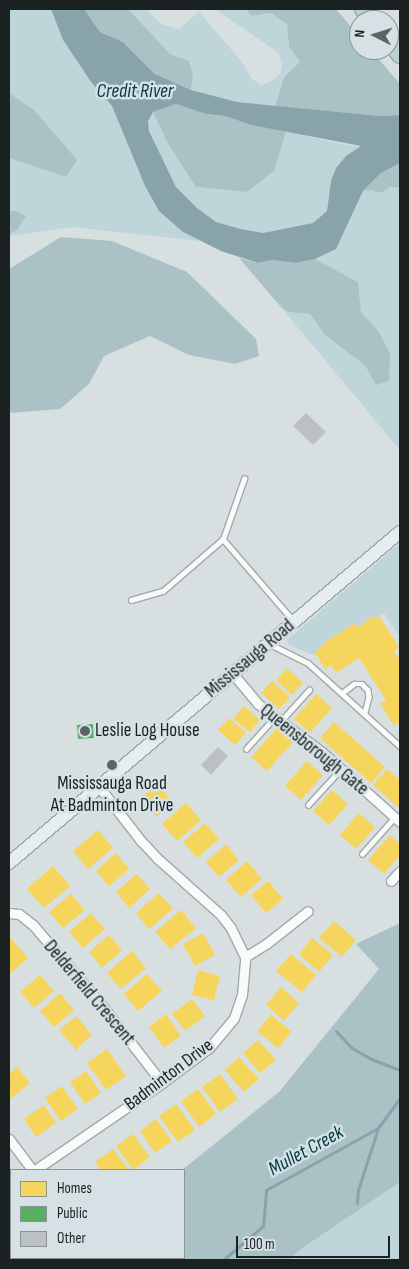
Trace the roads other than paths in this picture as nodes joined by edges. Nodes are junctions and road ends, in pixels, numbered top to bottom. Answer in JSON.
{"nodes":[{"id":1,"x":244,"y":479,"type":"dead end"},
{"id":2,"x":400,"y":532,"type":"edge"},
{"id":3,"x":223,"y":539,"type":"junction"},
{"id":4,"x":131,"y":600,"type":"dead end"},
{"id":5,"x":294,"y":622,"type":"junction"},
{"id":6,"x":269,"y":643,"type":"junction"},
{"id":7,"x":233,"y":674,"type":"junction"},
{"id":8,"x":309,"y":690,"type":"dead end"},
{"id":9,"x":342,"y":692,"type":"junction"},
{"id":10,"x":365,"y":713,"type":"junction"},
{"id":11,"x":278,"y":719,"type":"junction"},
{"id":12,"x":400,"y":746,"type":"edge"},
{"id":13,"x":246,"y":749,"type":"dead end"},
{"id":14,"x":341,"y":769,"type":"junction"},
{"id":15,"x":100,"y":788,"type":"junction"},
{"id":16,"x":308,"y":805,"type":"dead end"},
{"id":17,"x":398,"y":819,"type":"edge"},
{"id":18,"x":362,"y":854,"type":"dead end"},
{"id":19,"x":9,"y":863,"type":"edge"},
{"id":20,"x":400,"y":870,"type":"edge"},
{"id":21,"x":391,"y":882,"type":"dead end"},
{"id":22,"x":308,"y":911,"type":"dead end"},
{"id":23,"x":9,"y":913,"type":"edge"},
{"id":24,"x":245,"y":957,"type":"junction"},
{"id":25,"x":162,"y":1083,"type":"junction"},
{"id":26,"x":9,"y":1139,"type":"edge"},
{"id":27,"x":33,"y":1169,"type":"edge"},
{"id":28,"x":35,"y":1169,"type":"edge"}],
"edges":[{"from":1,"to":3,"type":"lane"},
{"from":2,"to":5,"type":"main road","name":"Mississauga Road"},
{"from":3,"to":4,"type":"lane"},
{"from":3,"to":5,"type":"lane"},
{"from":5,"to":6,"type":"main road","name":"Mississauga Road"},
{"from":6,"to":7,"type":"main road","name":"Mississauga Road"},
{"from":6,"to":9,"type":"lane"},
{"from":7,"to":11,"type":"street","name":"Queensborough Gate"},
{"from":7,"to":15,"type":"main road","name":"Mississauga Road"},
{"from":8,"to":11,"type":"lane"},
{"from":9,"to":10,"type":"lane"},
{"from":9,"to":10,"type":"lane"},
{"from":10,"to":12,"type":"lane"},
{"from":11,"to":13,"type":"lane"},
{"from":11,"to":14,"type":"street","name":"Queensborough Gate"},
{"from":14,"to":16,"type":"lane"},
{"from":14,"to":17,"type":"street","name":"Queensborough Gate"},
{"from":15,"to":19,"type":"main road","name":"Mississauga Road"},
{"from":15,"to":24,"type":"street"},
{"from":17,"to":18,"type":"lane"},
{"from":20,"to":21,"type":"street"},
{"from":22,"to":24,"type":"street"},
{"from":23,"to":25,"type":"street","name":"Delderfield Crescent"},
{"from":24,"to":25,"type":"street","name":"Badminton Drive"},
{"from":25,"to":28,"type":"street","name":"Badminton Drive"},
{"from":26,"to":27,"type":"street"}]}
